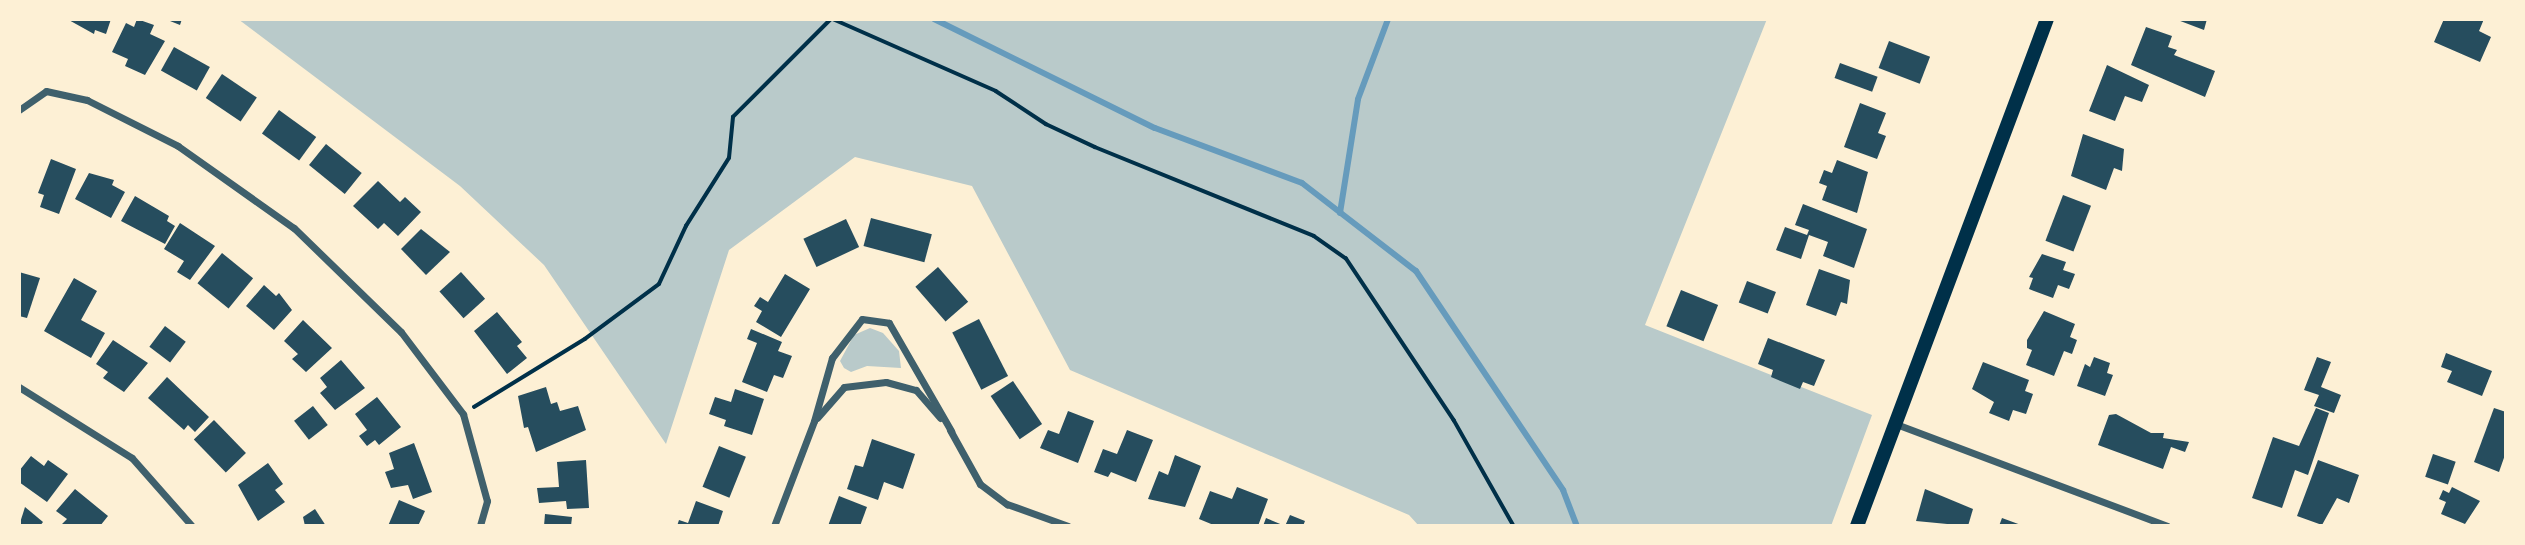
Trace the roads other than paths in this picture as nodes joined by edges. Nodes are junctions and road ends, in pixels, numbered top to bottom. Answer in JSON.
{"nodes":[{"id":1,"x":2047,"y":19,"type":"edge"},
{"id":2,"x":19,"y":110,"type":"edge"},
{"id":3,"x":19,"y":387,"type":"edge"},
{"id":4,"x":814,"y":421,"type":"junction"},
{"id":5,"x":1896,"y":424,"type":"junction"},
{"id":6,"x":951,"y":431,"type":"junction"},
{"id":7,"x":192,"y":526,"type":"edge"},
{"id":8,"x":480,"y":526,"type":"edge"},
{"id":9,"x":774,"y":526,"type":"edge"},
{"id":10,"x":1068,"y":526,"type":"edge"},
{"id":11,"x":1857,"y":526,"type":"edge"},
{"id":12,"x":2167,"y":526,"type":"edge"}],
"edges":[{"from":1,"to":5,"type":"main road"},
{"from":2,"to":8,"type":"street"},
{"from":3,"to":7,"type":"street"},
{"from":4,"to":6,"type":"street"},
{"from":4,"to":6,"type":"street"},
{"from":4,"to":9,"type":"street"},
{"from":5,"to":11,"type":"main road"},
{"from":5,"to":12,"type":"street"},
{"from":6,"to":10,"type":"street"}]}
